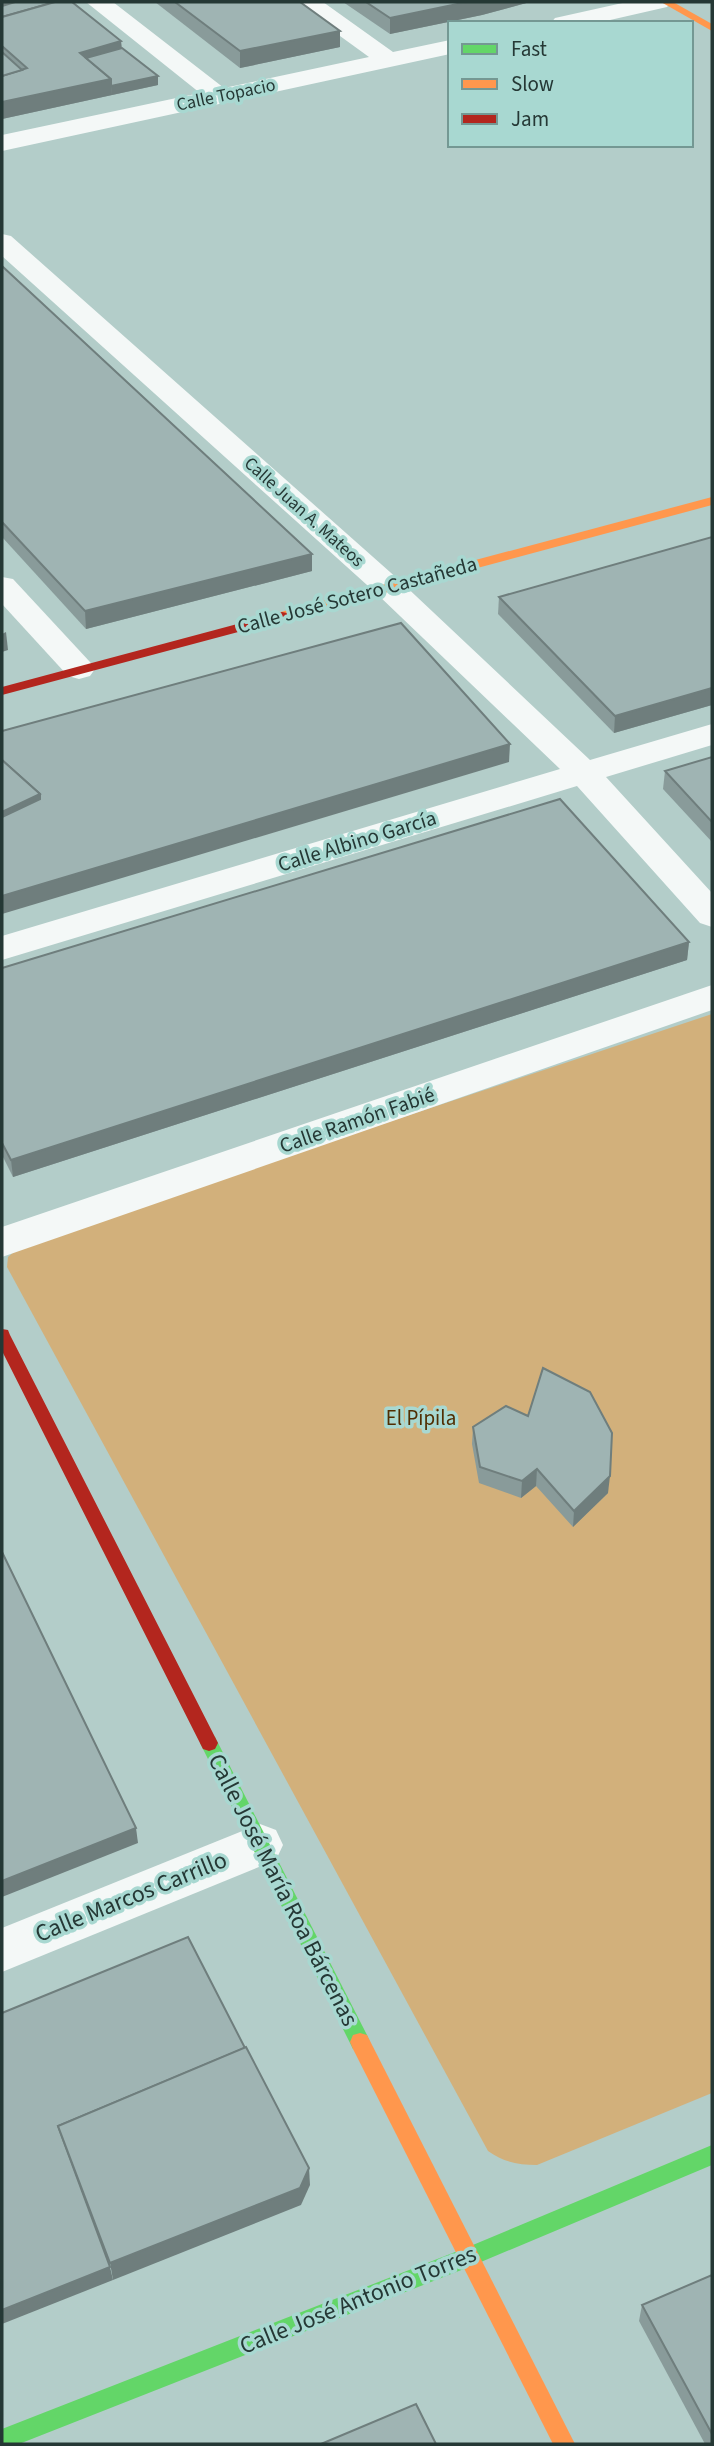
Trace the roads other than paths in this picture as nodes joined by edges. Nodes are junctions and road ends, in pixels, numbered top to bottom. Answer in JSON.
{"nodes":[{"id":1,"x":98,"y":2,"type":"edge"},
{"id":2,"x":307,"y":2,"type":"edge"},
{"id":3,"x":659,"y":2,"type":"edge"},
{"id":4,"x":666,"y":2,"type":"edge"},
{"id":5,"x":572,"y":21,"type":"edge"},
{"id":6,"x":712,"y":28,"type":"edge"},
{"id":7,"x":448,"y":47,"type":"edge"},
{"id":8,"x":389,"y":60,"type":"junction"},
{"id":9,"x":220,"y":97,"type":"junction"},
{"id":10,"x":2,"y":143,"type":"edge"},
{"id":11,"x":2,"y":242,"type":"edge"},
{"id":12,"x":712,"y":501,"type":"edge"},
{"id":13,"x":2,"y":586,"type":"edge"},
{"id":14,"x":388,"y":587,"type":"junction"},
{"id":15,"x":79,"y":669,"type":"junction"},
{"id":16,"x":2,"y":691,"type":"edge"},
{"id":17,"x":712,"y":734,"type":"edge"},
{"id":18,"x":583,"y":772,"type":"junction"},
{"id":19,"x":712,"y":915,"type":"edge"},
{"id":20,"x":2,"y":948,"type":"edge"},
{"id":21,"x":712,"y":997,"type":"edge"},
{"id":22,"x":2,"y":1242,"type":"edge"},
{"id":23,"x":2,"y":1335,"type":"edge"},
{"id":24,"x":260,"y":1845,"type":"junction"},
{"id":25,"x":2,"y":1950,"type":"edge"},
{"id":26,"x":712,"y":2155,"type":"edge"},
{"id":27,"x":469,"y":2257,"type":"junction"},
{"id":28,"x":2,"y":2440,"type":"edge"},
{"id":29,"x":564,"y":2444,"type":"edge"}],
"edges":[{"from":1,"to":9,"type":"street"},
{"from":2,"to":8,"type":"street"},
{"from":3,"to":5,"type":"street"},
{"from":4,"to":6,"type":"street"},
{"from":7,"to":8,"type":"street","name":"Calle Topacio"},
{"from":8,"to":9,"type":"street","name":"Calle Topacio"},
{"from":9,"to":10,"type":"street","name":"Calle Topacio"},
{"from":11,"to":14,"type":"street","name":"Calle Juan A. Mateos"},
{"from":12,"to":14,"type":"street","name":"Calle José Sotero Castañeda"},
{"from":13,"to":15,"type":"street"},
{"from":14,"to":15,"type":"street","name":"Calle José Sotero Castañeda"},
{"from":14,"to":18,"type":"street","name":"Calle Juan A. Mateos"},
{"from":15,"to":16,"type":"street","name":"Calle José Sotero Castañeda"},
{"from":17,"to":18,"type":"street","name":"Calle Albino García"},
{"from":18,"to":19,"type":"street","name":"Calle Juan A. Mateos"},
{"from":18,"to":20,"type":"street","name":"Calle Albino García"},
{"from":21,"to":22,"type":"street","name":"Calle Ramón Fabié"},
{"from":23,"to":24,"type":"street","name":"Calle José María Roa Bárcenas"},
{"from":24,"to":25,"type":"street","name":"Calle Marcos Carrillo"},
{"from":24,"to":27,"type":"street","name":"Calle José María Roa Bárcenas"},
{"from":26,"to":27,"type":"street","name":"Calle José Antonio Torres"},
{"from":27,"to":28,"type":"street","name":"Calle José Antonio Torres"},
{"from":27,"to":29,"type":"street","name":"Calle José María Roa Bárcenas"}]}
